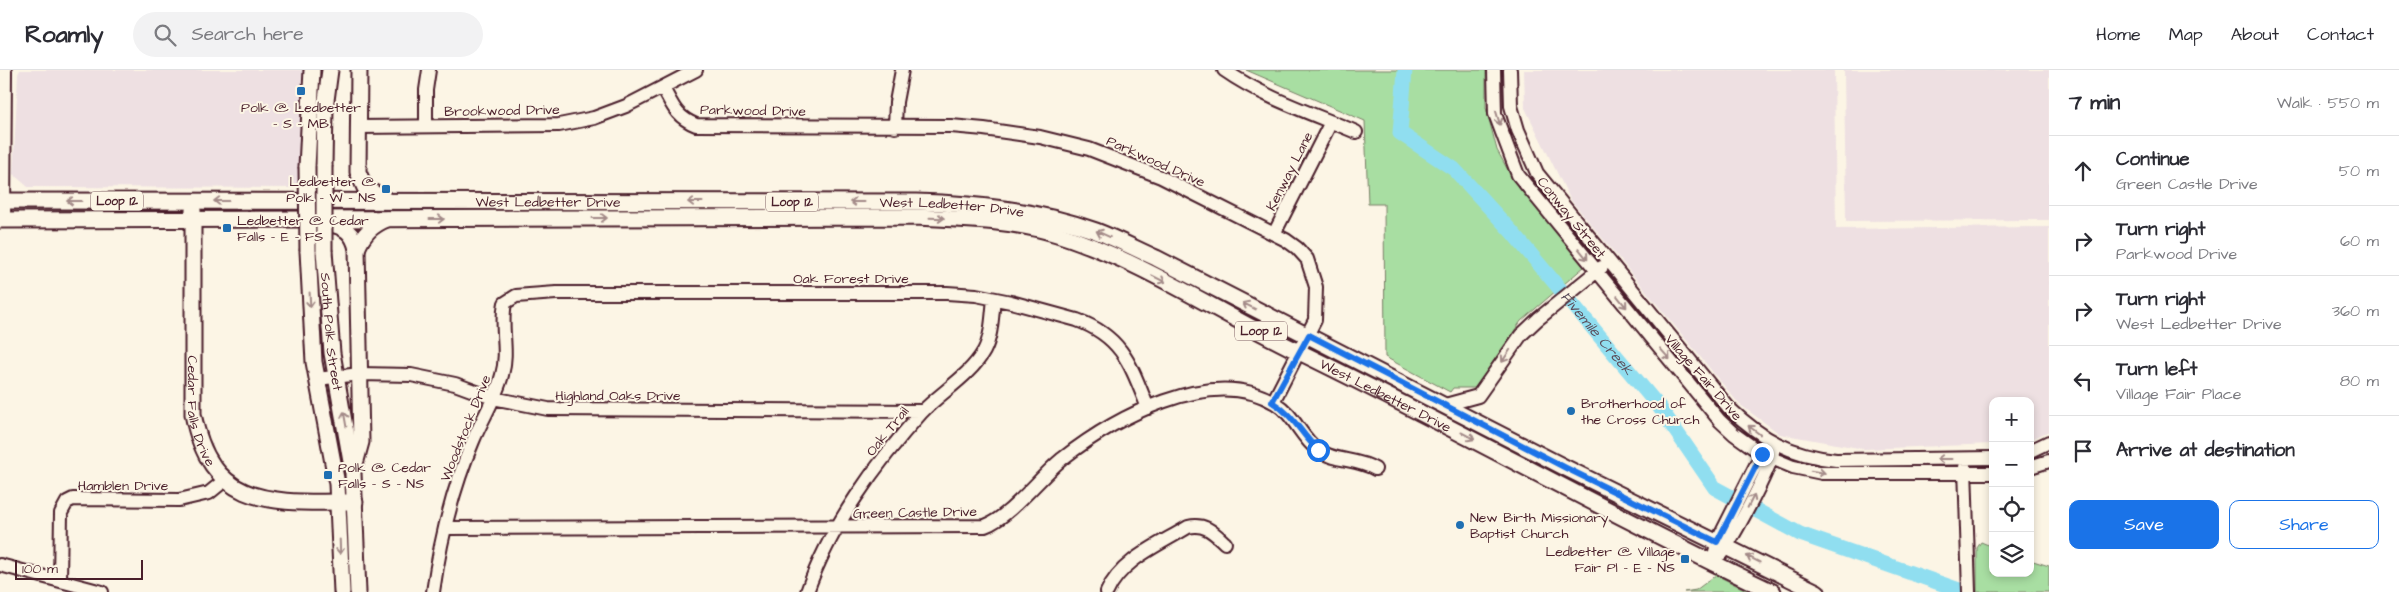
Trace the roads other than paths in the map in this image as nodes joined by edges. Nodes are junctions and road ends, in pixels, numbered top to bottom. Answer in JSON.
{"nodes":[{"id":1,"x":5,"y":70,"type":"edge"},
{"id":2,"x":312,"y":70,"type":"edge"},
{"id":3,"x":330,"y":70,"type":"edge"},
{"id":4,"x":429,"y":70,"type":"edge"},
{"id":5,"x":696,"y":70,"type":"edge"},
{"id":6,"x":902,"y":70,"type":"edge"},
{"id":7,"x":1224,"y":70,"type":"edge"},
{"id":8,"x":1494,"y":70,"type":"edge"},
{"id":9,"x":1510,"y":70,"type":"edge"},
{"id":10,"x":357,"y":73,"type":"edge"},
{"id":11,"x":663,"y":88,"type":"junction"},
{"id":12,"x":1330,"y":122,"type":"junction"},
{"id":13,"x":426,"y":126,"type":"junction"},
{"id":14,"x":357,"y":127,"type":"junction"},
{"id":15,"x":895,"y":127,"type":"junction"},
{"id":16,"x":1356,"y":132,"type":"dead end"},
{"id":17,"x":358,"y":172,"type":"junction"},
{"id":18,"x":2,"y":201,"type":"edge"},
{"id":19,"x":193,"y":201,"type":"junction"},
{"id":20,"x":328,"y":201,"type":"junction"},
{"id":21,"x":389,"y":201,"type":"junction"},
{"id":22,"x":501,"y":201,"type":"junction"},
{"id":23,"x":916,"y":210,"type":"junction"},
{"id":24,"x":500,"y":218,"type":"junction"},
{"id":25,"x":313,"y":219,"type":"junction"},
{"id":26,"x":388,"y":219,"type":"junction"},
{"id":27,"x":2,"y":220,"type":"edge"},
{"id":28,"x":192,"y":220,"type":"junction"},
{"id":29,"x":1274,"y":234,"type":"junction"},
{"id":30,"x":358,"y":249,"type":"junction"},
{"id":31,"x":1609,"y":262,"type":"junction"},
{"id":32,"x":1596,"y":271,"type":"junction"},
{"id":33,"x":994,"y":298,"type":"junction"},
{"id":34,"x":505,"y":302,"type":"joint"},
{"id":35,"x":330,"y":327,"type":"junction"},
{"id":36,"x":1309,"y":335,"type":"junction"},
{"id":37,"x":1300,"y":351,"type":"junction"},
{"id":38,"x":360,"y":374,"type":"junction"},
{"id":39,"x":336,"y":376,"type":"junction"},
{"id":40,"x":317,"y":379,"type":"junction"},
{"id":41,"x":493,"y":398,"type":"junction"},
{"id":42,"x":1272,"y":402,"type":"junction"},
{"id":43,"x":1444,"y":405,"type":"junction"},
{"id":44,"x":1148,"y":408,"type":"junction"},
{"id":45,"x":923,"y":411,"type":"junction"},
{"id":46,"x":2049,"y":442,"type":"edge"},
{"id":47,"x":1774,"y":444,"type":"junction"},
{"id":48,"x":2034,"y":450,"type":"edge"},
{"id":49,"x":1989,"y":458,"type":"edge"},
{"id":50,"x":1964,"y":459,"type":"junction"},
{"id":51,"x":1765,"y":460,"type":"junction"},
{"id":52,"x":2049,"y":461,"type":"edge"},
{"id":53,"x":2034,"y":465,"type":"edge"},
{"id":54,"x":1375,"y":469,"type":"dead end"},
{"id":55,"x":353,"y":473,"type":"junction"},
{"id":56,"x":1989,"y":473,"type":"edge"},
{"id":57,"x":1965,"y":474,"type":"junction"},
{"id":58,"x":224,"y":480,"type":"junction"},
{"id":59,"x":338,"y":502,"type":"junction"},
{"id":60,"x":355,"y":502,"type":"junction"},
{"id":61,"x":446,"y":528,"type":"junction"},
{"id":62,"x":839,"y":528,"type":"junction"},
{"id":63,"x":1725,"y":538,"type":"junction"},
{"id":64,"x":1225,"y":543,"type":"dead end"},
{"id":65,"x":1713,"y":564,"type":"junction"},
{"id":66,"x":0,"y":565,"type":"edge"},
{"id":67,"x":60,"y":581,"type":"junction"},
{"id":68,"x":102,"y":592,"type":"edge"},
{"id":69,"x":342,"y":592,"type":"edge"},
{"id":70,"x":358,"y":592,"type":"edge"},
{"id":71,"x":433,"y":592,"type":"edge"},
{"id":72,"x":808,"y":592,"type":"edge"},
{"id":73,"x":1107,"y":592,"type":"edge"},
{"id":74,"x":1773,"y":592,"type":"edge"},
{"id":75,"x":1817,"y":592,"type":"edge"},
{"id":76,"x":1969,"y":592,"type":"edge"}],
"edges":[{"from":1,"to":18,"type":"street"},
{"from":2,"to":40,"type":"main road","name":"South Polk Street","one_way":true,"bridge":true},
{"from":3,"to":35,"type":"main road","name":"South Polk Street","bridge":true},
{"from":4,"to":13,"type":"street"},
{"from":5,"to":11,"type":"street","name":"Brookwood Drive"},
{"from":6,"to":15,"type":"street"},
{"from":7,"to":12,"type":"street"},
{"from":8,"to":32,"type":"street","name":"Conway Street","one_way":true},
{"from":9,"to":31,"type":"street","name":"Conway Street"},
{"from":10,"to":14,"type":"main road"},
{"from":11,"to":13,"type":"street","name":"Brookwood Drive"},
{"from":11,"to":15,"type":"street","name":"Parkwood Drive"},
{"from":12,"to":16,"type":"street"},
{"from":12,"to":29,"type":"street","name":"Kenway Lane"},
{"from":13,"to":14,"type":"street","name":"Brookwood Drive"},
{"from":14,"to":17,"type":"main road"},
{"from":15,"to":29,"type":"street","name":"Parkwood Drive"},
{"from":17,"to":20,"type":"main road"},
{"from":17,"to":21,"type":"main road"},
{"from":19,"to":18,"type":"main road","name":"West Ledbetter Drive","number":"Loop 12","one_way":true},
{"from":18,"to":27,"type":"street"},
{"from":20,"to":19,"type":"main road","name":"West Ledbetter Drive","number":"Loop 12","one_way":true},
{"from":19,"to":28,"type":"main road","name":"Cedar Falls Drive"},
{"from":20,"to":21,"type":"main road","name":"West Ledbetter Drive","number":"Loop 12"},
{"from":21,"to":22,"type":"main road","name":"West Ledbetter Drive","number":"Loop 12"},
{"from":23,"to":22,"type":"main road","name":"West Ledbetter Drive","number":"Loop 12","one_way":true},
{"from":22,"to":24,"type":"main road"},
{"from":24,"to":23,"type":"main road","name":"West Ledbetter Drive","number":"Loop 12","one_way":true},
{"from":36,"to":23,"type":"main road","name":"West Ledbetter Drive","number":"Loop 12","one_way":true},
{"from":23,"to":37,"type":"main road","name":"West Ledbetter Drive","number":"Loop 12","one_way":true},
{"from":26,"to":24,"type":"main road","name":"West Ledbetter Drive","number":"Loop 12","one_way":true},
{"from":25,"to":26,"type":"main road","name":"West Ledbetter Drive","number":"Loop 12"},
{"from":25,"to":28,"type":"main road","name":"West Ledbetter Drive","number":"Loop 12"},
{"from":25,"to":30,"type":"main road"},
{"from":26,"to":30,"type":"main road"},
{"from":27,"to":28,"type":"main road","name":"West Ledbetter Drive","number":"Loop 12"},
{"from":28,"to":58,"type":"main road","name":"Cedar Falls Drive"},
{"from":29,"to":36,"type":"street","name":"Parkwood Drive"},
{"from":30,"to":38,"type":"main road"},
{"from":31,"to":32,"type":"street"},
{"from":47,"to":31,"type":"street","name":"Village Fair Drive","one_way":true},
{"from":32,"to":43,"type":"street","name":"Conway Street","one_way":true},
{"from":32,"to":51,"type":"street","name":"Village Fair Drive","one_way":true},
{"from":33,"to":34,"type":"street","name":"Oak Forest Drive"},
{"from":33,"to":44,"type":"street","name":"Oak Forest Drive"},
{"from":33,"to":45,"type":"street","name":"Oak Trail"},
{"from":34,"to":41,"type":"street","name":"Woodstock Drive"},
{"from":35,"to":38,"type":"main road"},
{"from":35,"to":39,"type":"main road","name":"South Polk Street"},
{"from":36,"to":37,"type":"street","name":"Parkwood Drive"},
{"from":36,"to":43,"type":"main road","name":"West Ledbetter Drive","number":"Loop 12"},
{"from":37,"to":42,"type":"street","name":"Parkwood Drive"},
{"from":37,"to":65,"type":"main road","name":"West Ledbetter Drive","number":"Loop 12","one_way":true},
{"from":38,"to":39,"type":"street","name":"Highland Oaks Drive"},
{"from":38,"to":41,"type":"street","name":"Highland Oaks Drive"},
{"from":38,"to":55,"type":"main road"},
{"from":39,"to":40,"type":"street","name":"Highland Oaks Drive"},
{"from":55,"to":39,"type":"main road","name":"South Polk Street","one_way":true},
{"from":40,"to":59,"type":"main road","name":"South Polk Street"},
{"from":41,"to":45,"type":"street","name":"Highland Oaks Drive"},
{"from":41,"to":61,"type":"street","name":"Woodstock Drive"},
{"from":42,"to":44,"type":"street","name":"Green Castle Drive"},
{"from":42,"to":54,"type":"street","name":"Green Castle Drive"},
{"from":43,"to":63,"type":"main road","name":"West Ledbetter Drive","number":"Loop 12"},
{"from":44,"to":62,"type":"street","name":"Green Castle Drive"},
{"from":45,"to":62,"type":"street","name":"Oak Trail"},
{"from":46,"to":48,"type":"street"},
{"from":50,"to":47,"type":"street","name":"Village Fair Drive","one_way":true},
{"from":47,"to":51,"type":"street"},
{"from":49,"to":50,"type":"street","name":"Village Fair Drive"},
{"from":50,"to":57,"type":"street"},
{"from":51,"to":57,"type":"street","name":"Village Fair Drive","one_way":true},
{"from":51,"to":63,"type":"street"},
{"from":52,"to":53,"type":"street"},
{"from":55,"to":60,"type":"main road","name":"South Polk Street"},
{"from":56,"to":57,"type":"street","name":"Village Fair Drive"},
{"from":57,"to":76,"type":"street"},
{"from":58,"to":59,"type":"main road","name":"Cedar Falls Drive"},
{"from":58,"to":67,"type":"street","name":"Hamblen Drive"},
{"from":59,"to":60,"type":"main road","name":"Cedar Falls Drive"},
{"from":59,"to":69,"type":"main road","name":"South Polk Street","one_way":true},
{"from":60,"to":70,"type":"main road","name":"South Polk Street"},
{"from":61,"to":62,"type":"street","name":"Green Castle Drive"},
{"from":61,"to":71,"type":"street","name":"Woodstock Drive"},
{"from":62,"to":72,"type":"street","name":"Oak Trail"},
{"from":63,"to":65,"type":"street"},
{"from":75,"to":63,"type":"main road","name":"West Ledbetter Drive","number":"Loop 12","one_way":true},
{"from":64,"to":73,"type":"street"},
{"from":65,"to":74,"type":"main road","name":"West Ledbetter Drive","number":"Loop 12"},
{"from":66,"to":67,"type":"street"},
{"from":67,"to":68,"type":"street"}]}
